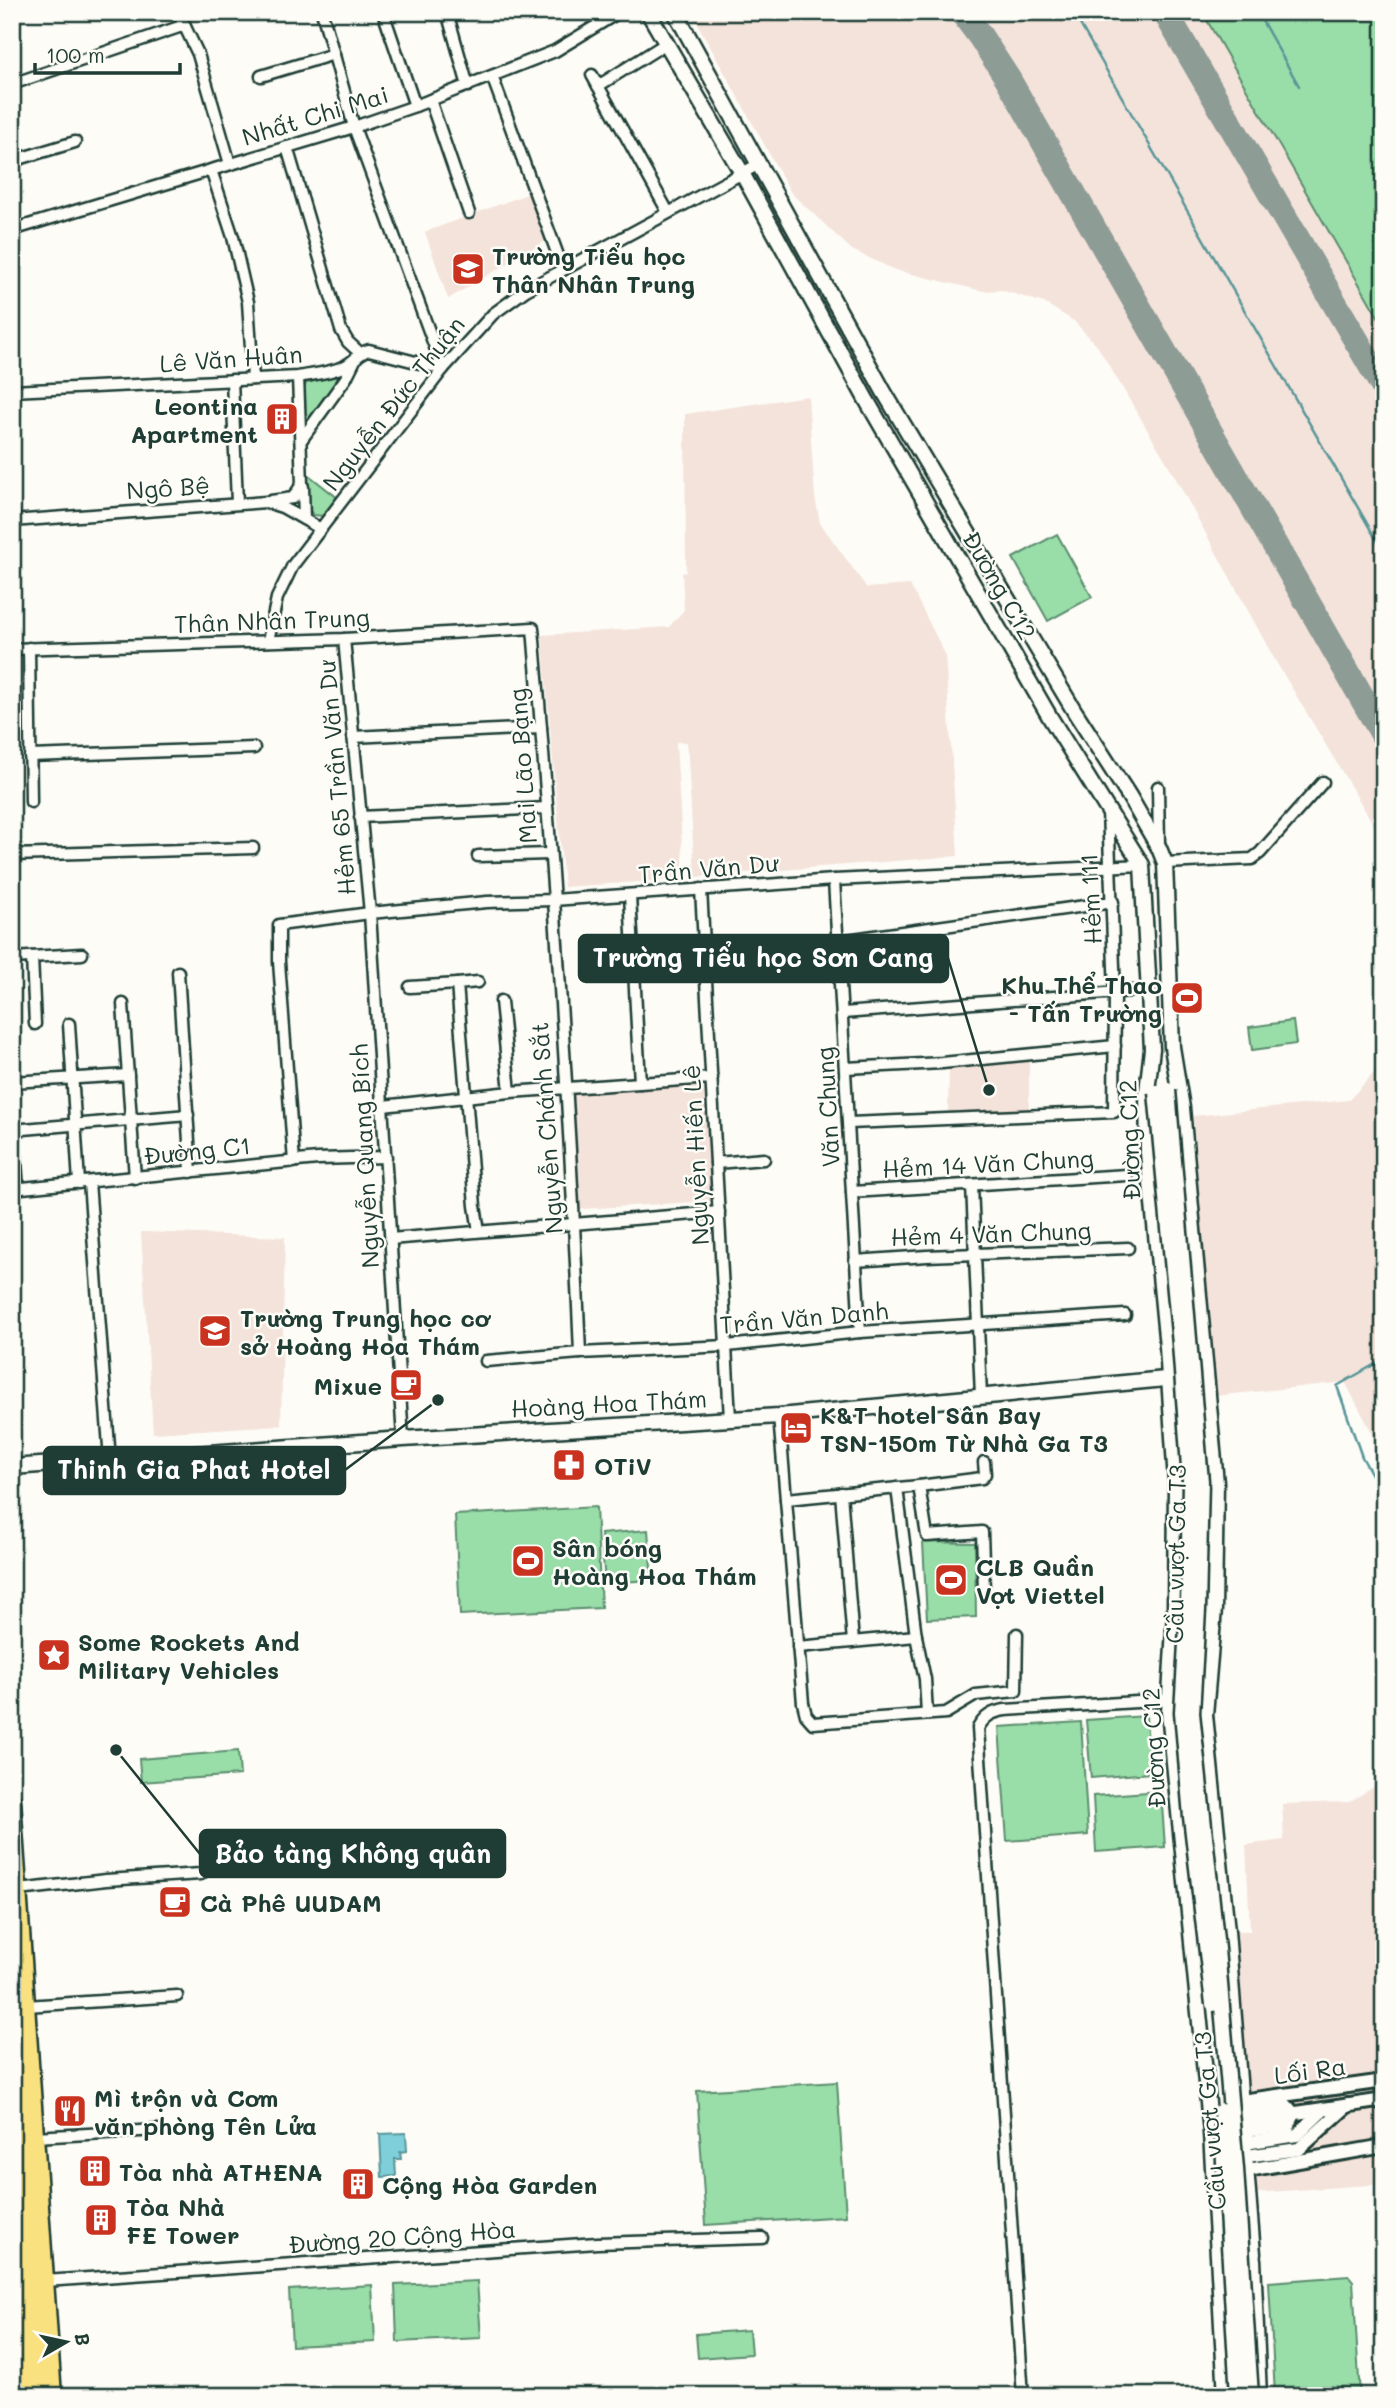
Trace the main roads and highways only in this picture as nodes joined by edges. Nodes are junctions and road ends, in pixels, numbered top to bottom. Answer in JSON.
{"nodes":[{"id":1,"x":648,"y":12,"type":"edge"},
{"id":2,"x":675,"y":12,"type":"edge"},
{"id":3,"x":1172,"y":1047,"type":"junction"},
{"id":4,"x":1152,"y":1049,"type":"junction"},
{"id":5,"x":1162,"y":1091,"type":"junction"},
{"id":6,"x":1207,"y":1374,"type":"junction"},
{"id":7,"x":1169,"y":1379,"type":"junction"},
{"id":8,"x":12,"y":1467,"type":"edge"},
{"id":9,"x":12,"y":1801,"type":"edge"},
{"id":10,"x":1191,"y":1926,"type":"junction"},
{"id":11,"x":1227,"y":1931,"type":"junction"},
{"id":12,"x":12,"y":1991,"type":"edge"},
{"id":13,"x":1211,"y":2133,"type":"junction"},
{"id":14,"x":1244,"y":2133,"type":"junction"},
{"id":15,"x":1214,"y":2173,"type":"junction"},
{"id":16,"x":12,"y":2178,"type":"edge"},
{"id":17,"x":1253,"y":2256,"type":"junction"},
{"id":18,"x":1219,"y":2261,"type":"junction"},
{"id":19,"x":16,"y":2291,"type":"edge"},
{"id":20,"x":27,"y":2396,"type":"edge"},
{"id":21,"x":41,"y":2396,"type":"edge"},
{"id":22,"x":53,"y":2396,"type":"edge"},
{"id":23,"x":1226,"y":2396,"type":"edge"},
{"id":24,"x":1238,"y":2396,"type":"edge"},
{"id":25,"x":1251,"y":2396,"type":"edge"},
{"id":26,"x":1259,"y":2396,"type":"edge"}],
"edges":[{"from":1,"to":4,"type":"main road","name":"Đường C12"},
{"from":2,"to":3,"type":"main road","name":"Đường C12"},
{"from":3,"to":5,"type":"main road","name":"Cầu vượt Ga T3"},
{"from":3,"to":6,"type":"main road","name":"Đường C12"},
{"from":4,"to":5,"type":"main road","name":"Cầu vượt Ga T3"},
{"from":4,"to":7,"type":"main road","name":"Đường C12"},
{"from":5,"to":24,"type":"main road","name":"Cầu vượt Ga T3","bridge":true},
{"from":5,"to":25,"type":"main road","name":"Cầu vượt Ga T3","bridge":true},
{"from":6,"to":7,"type":"main road","name":"Hoàng Hoa Thám"},
{"from":6,"to":11,"type":"main road","name":"Đường C12"},
{"from":7,"to":8,"type":"main road","name":"Hoàng Hoa Thám"},
{"from":7,"to":10,"type":"main road","name":"Đường C12"},
{"from":9,"to":22,"type":"main road"},
{"from":10,"to":11,"type":"main road"},
{"from":10,"to":13,"type":"main road","name":"Đường C12"},
{"from":11,"to":14,"type":"main road","name":"Đường C12"},
{"from":12,"to":21,"type":"main road"},
{"from":13,"to":14,"type":"main road"},
{"from":13,"to":15,"type":"main road","name":"Đường C12"},
{"from":14,"to":15,"type":"main road"},
{"from":14,"to":17,"type":"main road","name":"Đường C12"},
{"from":15,"to":18,"type":"main road","name":"Đường C12"},
{"from":16,"to":19,"type":"main road"},
{"from":17,"to":18,"type":"main road"},
{"from":17,"to":26,"type":"main road","name":"Đường C12"},
{"from":18,"to":23,"type":"main road","name":"Đường C12"},
{"from":19,"to":20,"type":"main road"}]}
